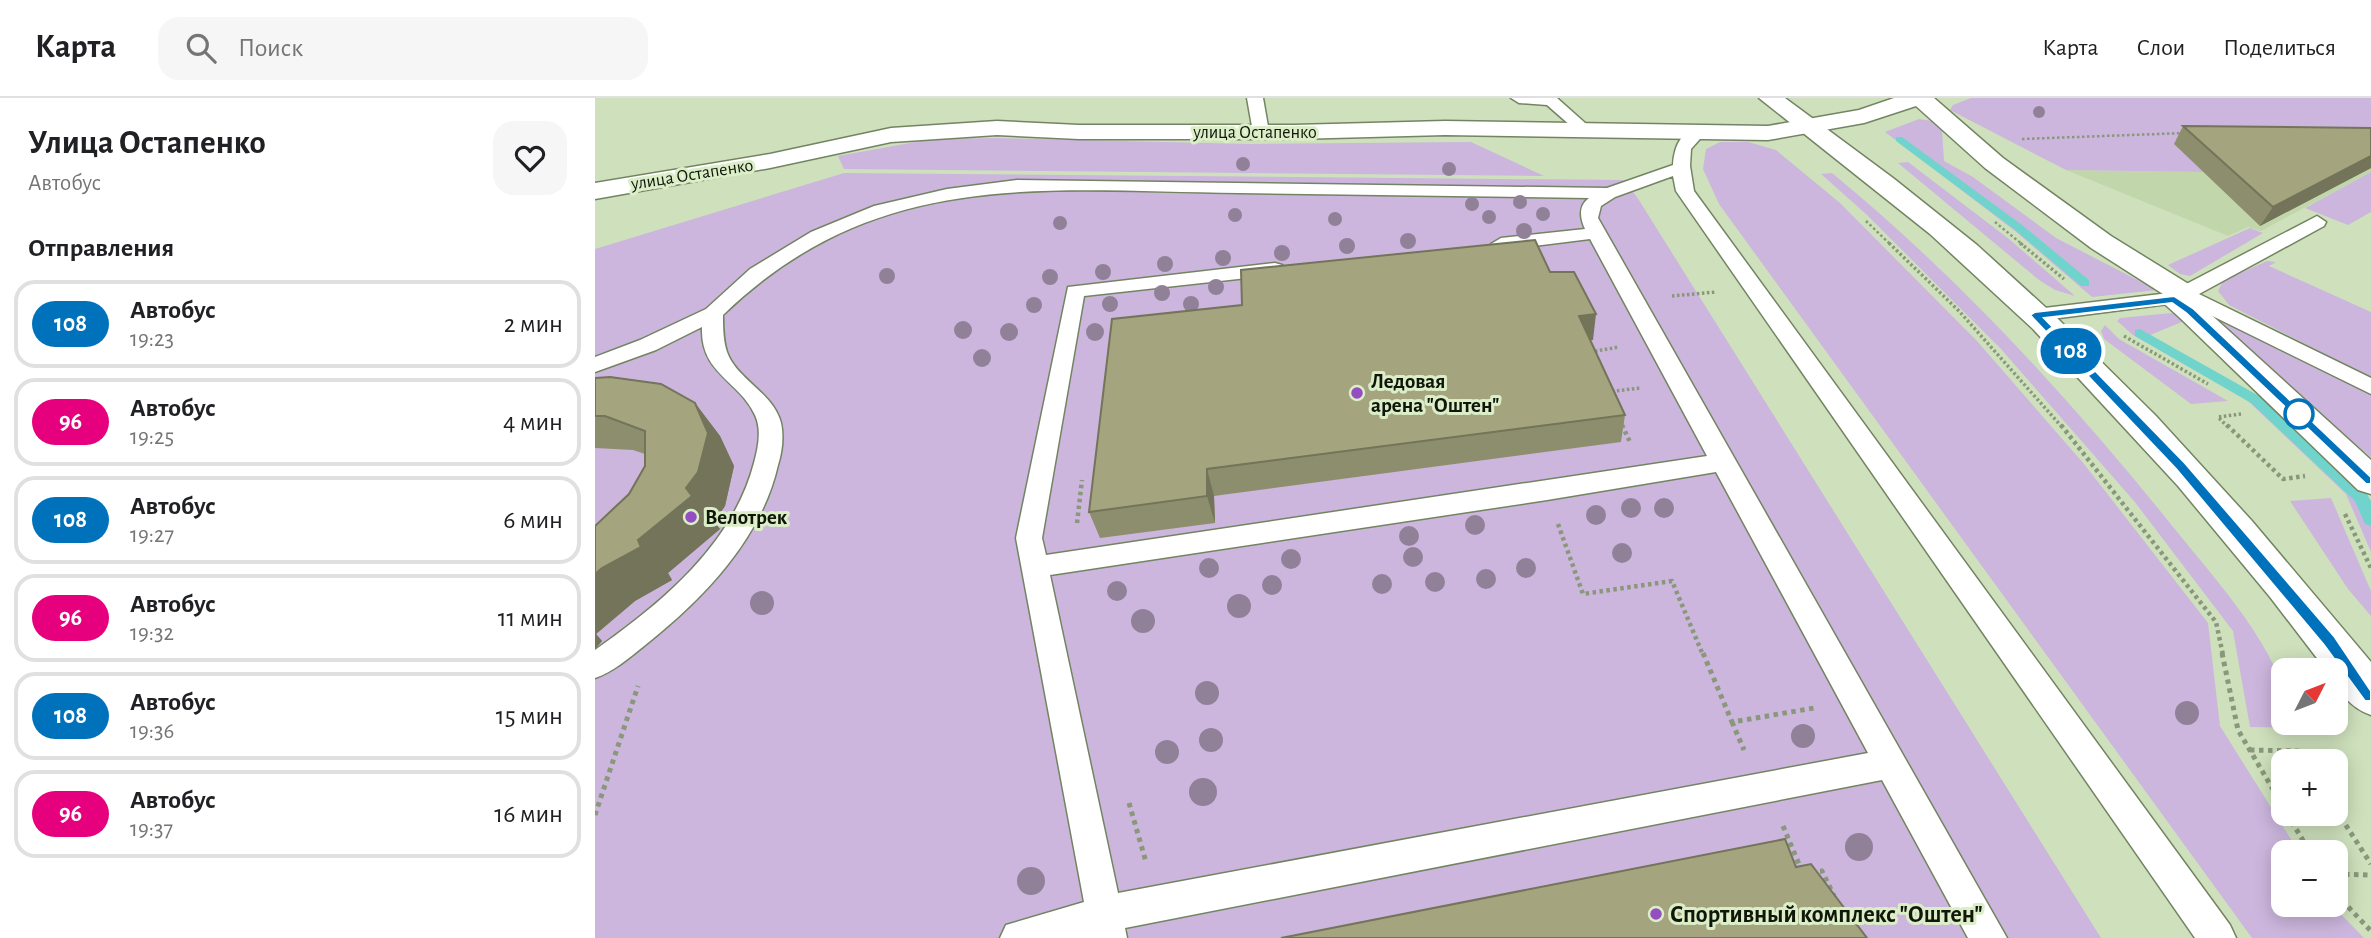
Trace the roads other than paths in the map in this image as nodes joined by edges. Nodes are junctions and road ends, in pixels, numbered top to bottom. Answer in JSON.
{"nodes":[{"id":1,"x":1255,"y":98,"type":"edge"},
{"id":2,"x":1519,"y":98,"type":"edge"},
{"id":3,"x":1770,"y":98,"type":"edge"},
{"id":4,"x":1918,"y":98,"type":"edge"},
{"id":5,"x":1807,"y":126,"type":"junction"},
{"id":6,"x":1585,"y":130,"type":"junction"},
{"id":7,"x":1699,"y":131,"type":"junction"},
{"id":8,"x":1261,"y":132,"type":"junction"},
{"id":9,"x":1680,"y":168,"type":"junction"},
{"id":10,"x":595,"y":191,"type":"edge"},
{"id":11,"x":1609,"y":193,"type":"junction"},
{"id":12,"x":2317,"y":222,"type":"dead end"},
{"id":13,"x":1596,"y":233,"type":"junction"},
{"id":14,"x":1474,"y":247,"type":"edge"},
{"id":15,"x":1294,"y":267,"type":"edge"},
{"id":16,"x":1755,"y":288,"type":"joint"},
{"id":17,"x":2179,"y":297,"type":"junction"},
{"id":18,"x":713,"y":313,"type":"junction"},
{"id":19,"x":2035,"y":315,"type":"junction"},
{"id":20,"x":595,"y":365,"type":"edge"},
{"id":21,"x":2371,"y":387,"type":"edge"},
{"id":22,"x":1722,"y":462,"type":"junction"},
{"id":23,"x":2371,"y":481,"type":"edge"},
{"id":24,"x":1035,"y":567,"type":"junction"},
{"id":25,"x":595,"y":666,"type":"edge"},
{"id":26,"x":2371,"y":696,"type":"edge"},
{"id":27,"x":1889,"y":764,"type":"junction"},
{"id":28,"x":1106,"y":926,"type":"edge"},
{"id":29,"x":1019,"y":938,"type":"edge"},
{"id":30,"x":1987,"y":938,"type":"edge"},
{"id":31,"x":2217,"y":938,"type":"edge"}],
"edges":[{"from":1,"to":8,"type":"lane"},
{"from":2,"to":6,"type":"lane"},
{"from":3,"to":5,"type":"street"},
{"from":4,"to":5,"type":"street","name":"улица Остапенко"},
{"from":4,"to":17,"type":"street"},
{"from":5,"to":7,"type":"street","name":"улица Остапенко"},
{"from":5,"to":19,"type":"street"},
{"from":6,"to":7,"type":"street","name":"улица Остапенко"},
{"from":6,"to":8,"type":"street","name":"улица Остапенко"},
{"from":7,"to":9,"type":"lane"},
{"from":8,"to":10,"type":"street","name":"улица Остапенко"},
{"from":9,"to":11,"type":"lane"},
{"from":9,"to":16,"type":"lane"},
{"from":11,"to":13,"type":"lane"},
{"from":11,"to":18,"type":"lane"},
{"from":12,"to":17,"type":"lane"},
{"from":13,"to":14,"type":"lane"},
{"from":13,"to":22,"type":"lane"},
{"from":15,"to":24,"type":"lane"},
{"from":16,"to":31,"type":"lane"},
{"from":17,"to":19,"type":"lane"},
{"from":17,"to":21,"type":"lane"},
{"from":17,"to":23,"type":"street"},
{"from":18,"to":20,"type":"lane"},
{"from":18,"to":25,"type":"lane"},
{"from":19,"to":26,"type":"street"},
{"from":22,"to":24,"type":"lane"},
{"from":22,"to":27,"type":"lane"},
{"from":24,"to":28,"type":"lane"},
{"from":27,"to":28,"type":"lane"},
{"from":27,"to":30,"type":"lane"},
{"from":28,"to":29,"type":"lane"}]}
